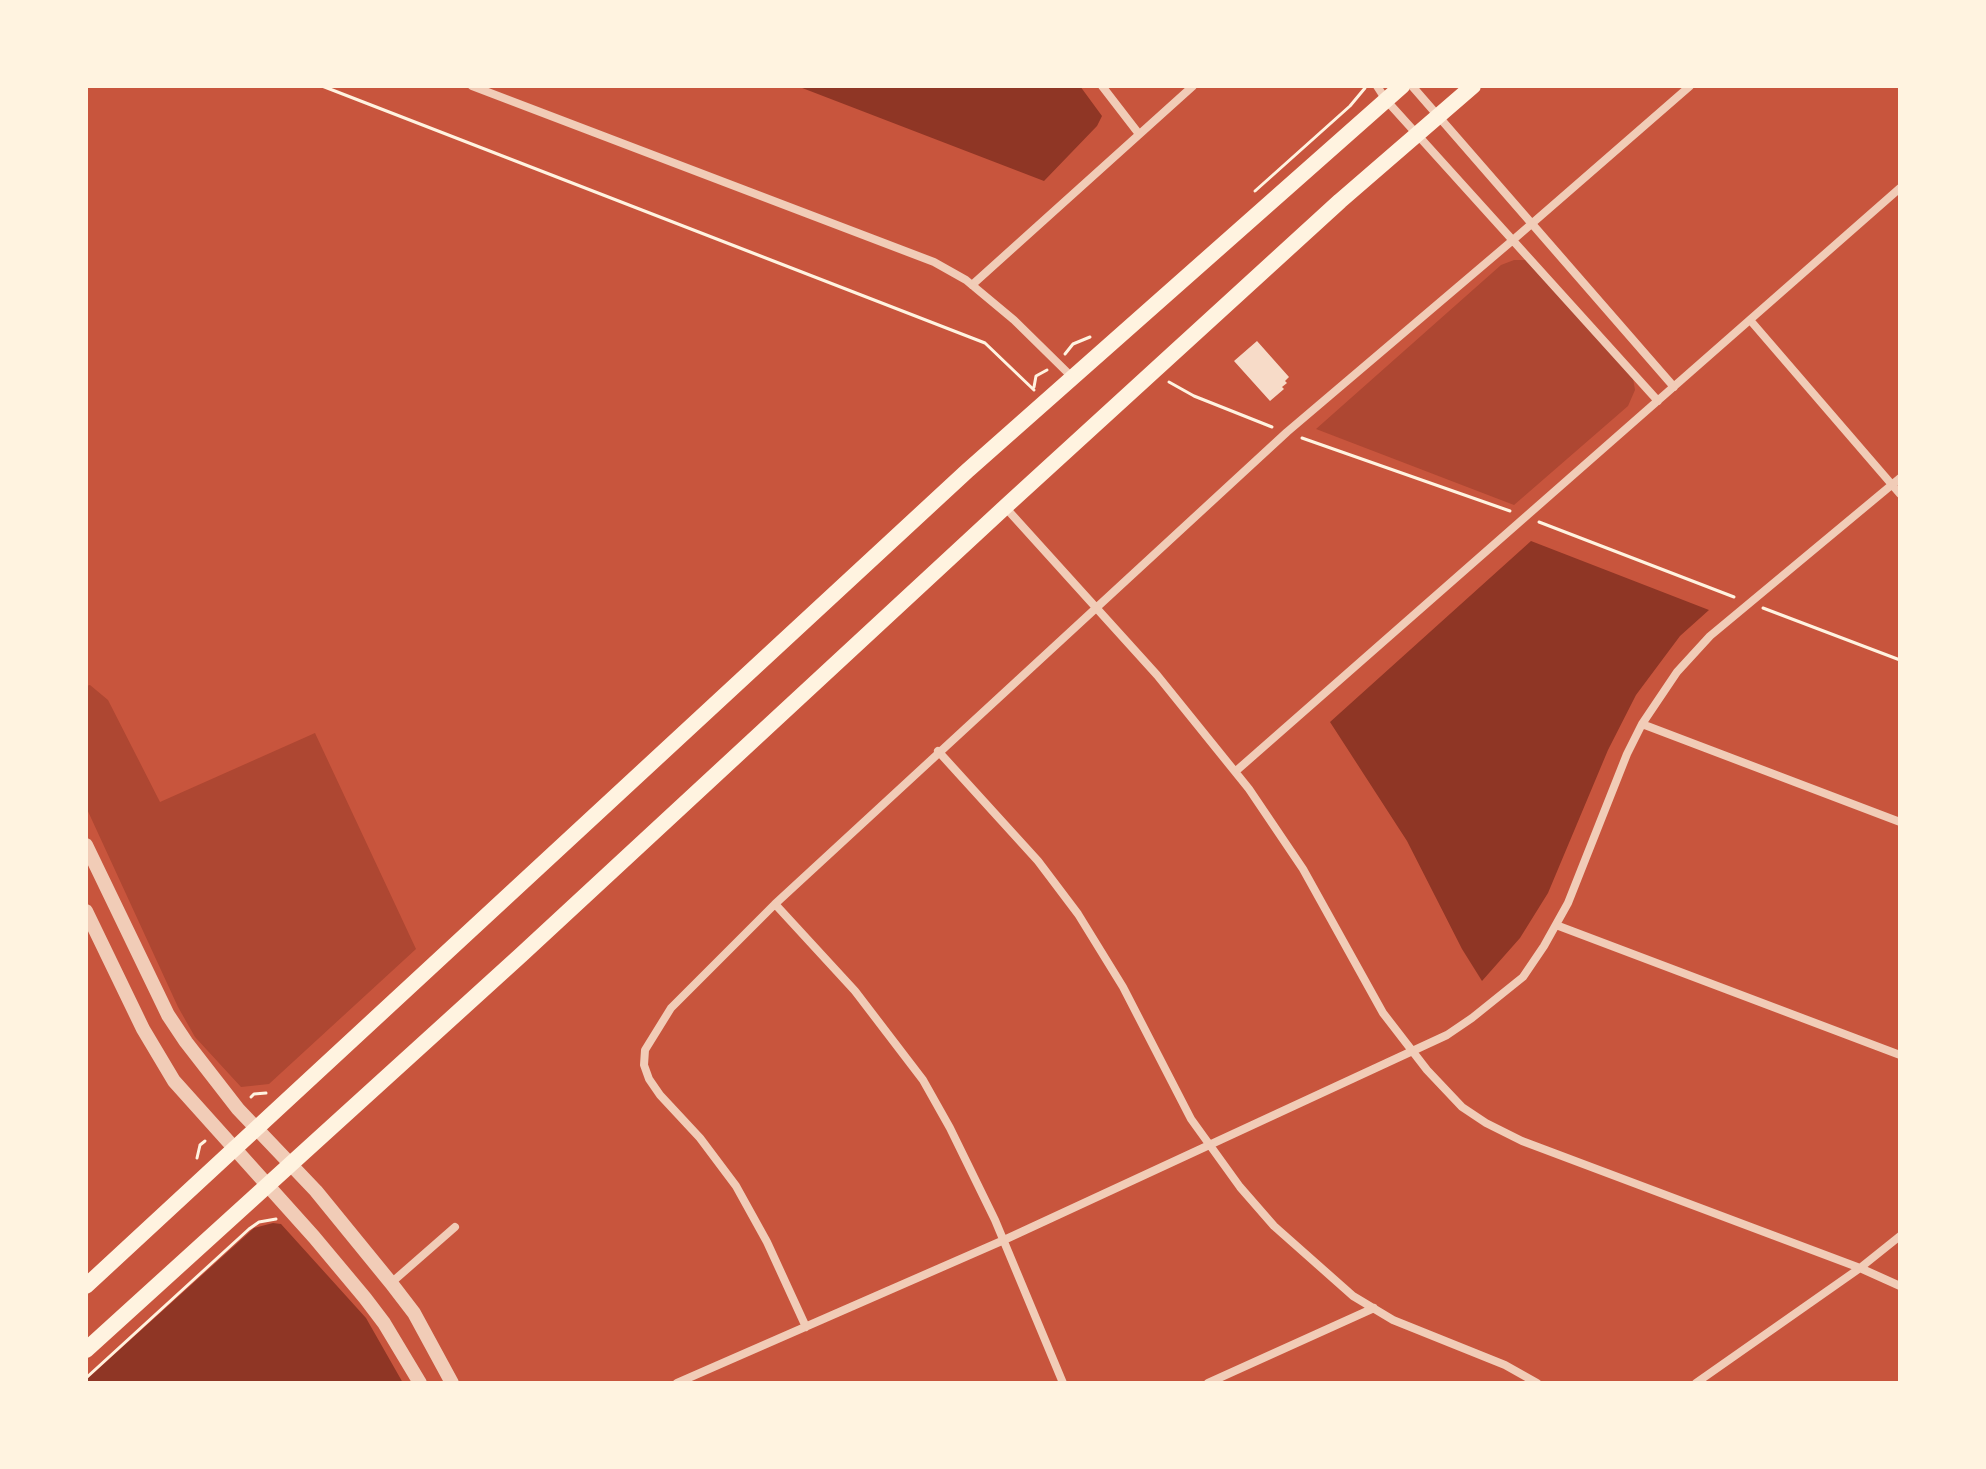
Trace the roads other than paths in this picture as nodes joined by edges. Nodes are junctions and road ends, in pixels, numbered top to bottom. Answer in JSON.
{"nodes":[{"id":1,"x":1102,"y":86,"type":"edge"},
{"id":2,"x":1193,"y":86,"type":"edge"},
{"id":3,"x":1402,"y":86,"type":"edge"},
{"id":4,"x":1412,"y":86,"type":"edge"},
{"id":5,"x":1473,"y":86,"type":"edge"},
{"id":6,"x":1690,"y":86,"type":"edge"},
{"id":7,"x":478,"y":87,"type":"edge"},
{"id":8,"x":1382,"y":93,"type":"edge"},
{"id":9,"x":1438,"y":116,"type":"junction"},
{"id":10,"x":1139,"y":134,"type":"junction"},
{"id":11,"x":1417,"y":134,"type":"junction"},
{"id":12,"x":1900,"y":188,"type":"edge"},
{"id":13,"x":1532,"y":224,"type":"junction"},
{"id":14,"x":1513,"y":240,"type":"junction"},
{"id":15,"x":972,"y":285,"type":"junction"},
{"id":16,"x":1750,"y":320,"type":"junction"},
{"id":17,"x":1072,"y":377,"type":"junction"},
{"id":18,"x":1674,"y":387,"type":"junction"},
{"id":19,"x":1658,"y":401,"type":"junction"},
{"id":20,"x":1900,"y":478,"type":"edge"},
{"id":21,"x":1891,"y":485,"type":"junction"},
{"id":22,"x":1900,"y":494,"type":"edge"},
{"id":23,"x":1005,"y":507,"type":"junction"},
{"id":24,"x":1096,"y":605,"type":"junction"},
{"id":25,"x":1642,"y":724,"type":"junction"},
{"id":26,"x":938,"y":751,"type":"junction"},
{"id":27,"x":1236,"y":771,"type":"junction"},
{"id":28,"x":1900,"y":822,"type":"edge"},
{"id":29,"x":86,"y":845,"type":"edge"},
{"id":30,"x":775,"y":904,"type":"junction"},
{"id":31,"x":86,"y":911,"type":"edge"},
{"id":32,"x":1556,"y":925,"type":"junction"},
{"id":33,"x":1410,"y":1051,"type":"junction"},
{"id":34,"x":1900,"y":1055,"type":"edge"},
{"id":35,"x":256,"y":1128,"type":"junction"},
{"id":36,"x":1210,"y":1144,"type":"junction"},
{"id":37,"x":235,"y":1148,"type":"junction"},
{"id":38,"x":290,"y":1164,"type":"junction"},
{"id":39,"x":267,"y":1184,"type":"junction"},
{"id":40,"x":455,"y":1227,"type":"dead end"},
{"id":41,"x":1900,"y":1236,"type":"edge"},
{"id":42,"x":1004,"y":1240,"type":"junction"},
{"id":43,"x":1860,"y":1268,"type":"junction"},
{"id":44,"x":391,"y":1283,"type":"junction"},
{"id":45,"x":86,"y":1286,"type":"edge"},
{"id":46,"x":1900,"y":1286,"type":"edge"},
{"id":47,"x":1374,"y":1308,"type":"junction"},
{"id":48,"x":806,"y":1327,"type":"junction"},
{"id":49,"x":86,"y":1350,"type":"edge"},
{"id":50,"x":420,"y":1383,"type":"edge"},
{"id":51,"x":452,"y":1383,"type":"edge"},
{"id":52,"x":677,"y":1383,"type":"edge"},
{"id":53,"x":1063,"y":1383,"type":"edge"},
{"id":54,"x":1208,"y":1383,"type":"edge"},
{"id":55,"x":1537,"y":1383,"type":"edge"},
{"id":56,"x":1696,"y":1383,"type":"edge"}],
"edges":[{"from":1,"to":10,"type":"street"},
{"from":2,"to":10,"type":"street"},
{"from":3,"to":8,"type":"main road"},
{"from":4,"to":9,"type":"street"},
{"from":5,"to":9,"type":"main road"},
{"from":6,"to":13,"type":"street"},
{"from":7,"to":15,"type":"street"},
{"from":8,"to":11,"type":"street"},
{"from":8,"to":17,"type":"main road"},
{"from":9,"to":11,"type":"main road"},
{"from":9,"to":13,"type":"street"},
{"from":10,"to":15,"type":"street"},
{"from":11,"to":14,"type":"street"},
{"from":11,"to":23,"type":"main road"},
{"from":12,"to":16,"type":"street"},
{"from":13,"to":14,"type":"street"},
{"from":13,"to":18,"type":"street"},
{"from":14,"to":19,"type":"street"},
{"from":14,"to":24,"type":"street"},
{"from":15,"to":17,"type":"street"},
{"from":16,"to":18,"type":"street"},
{"from":16,"to":21,"type":"street"},
{"from":17,"to":35,"type":"main road"},
{"from":18,"to":19,"type":"street"},
{"from":19,"to":27,"type":"street"},
{"from":20,"to":21,"type":"street"},
{"from":21,"to":22,"type":"street"},
{"from":21,"to":25,"type":"street"},
{"from":23,"to":24,"type":"street"},
{"from":23,"to":38,"type":"main road"},
{"from":24,"to":26,"type":"street"},
{"from":24,"to":27,"type":"street"},
{"from":25,"to":28,"type":"street"},
{"from":25,"to":32,"type":"street"},
{"from":26,"to":30,"type":"street"},
{"from":26,"to":36,"type":"street"},
{"from":27,"to":33,"type":"street"},
{"from":29,"to":35,"type":"street"},
{"from":30,"to":42,"type":"street"},
{"from":30,"to":48,"type":"street"},
{"from":31,"to":37,"type":"street"},
{"from":32,"to":33,"type":"street"},
{"from":32,"to":34,"type":"street"},
{"from":33,"to":36,"type":"street"},
{"from":33,"to":43,"type":"street"},
{"from":35,"to":37,"type":"main road"},
{"from":35,"to":38,"type":"street"},
{"from":36,"to":42,"type":"street"},
{"from":36,"to":47,"type":"street"},
{"from":37,"to":39,"type":"street"},
{"from":37,"to":45,"type":"main road"},
{"from":38,"to":39,"type":"main road"},
{"from":38,"to":44,"type":"street"},
{"from":39,"to":49,"type":"main road"},
{"from":39,"to":50,"type":"street"},
{"from":40,"to":44,"type":"street"},
{"from":41,"to":43,"type":"street"},
{"from":42,"to":48,"type":"street"},
{"from":42,"to":53,"type":"street"},
{"from":43,"to":46,"type":"street"},
{"from":43,"to":56,"type":"street"},
{"from":44,"to":51,"type":"street"},
{"from":47,"to":54,"type":"street"},
{"from":47,"to":55,"type":"street"},
{"from":48,"to":52,"type":"street"}]}
